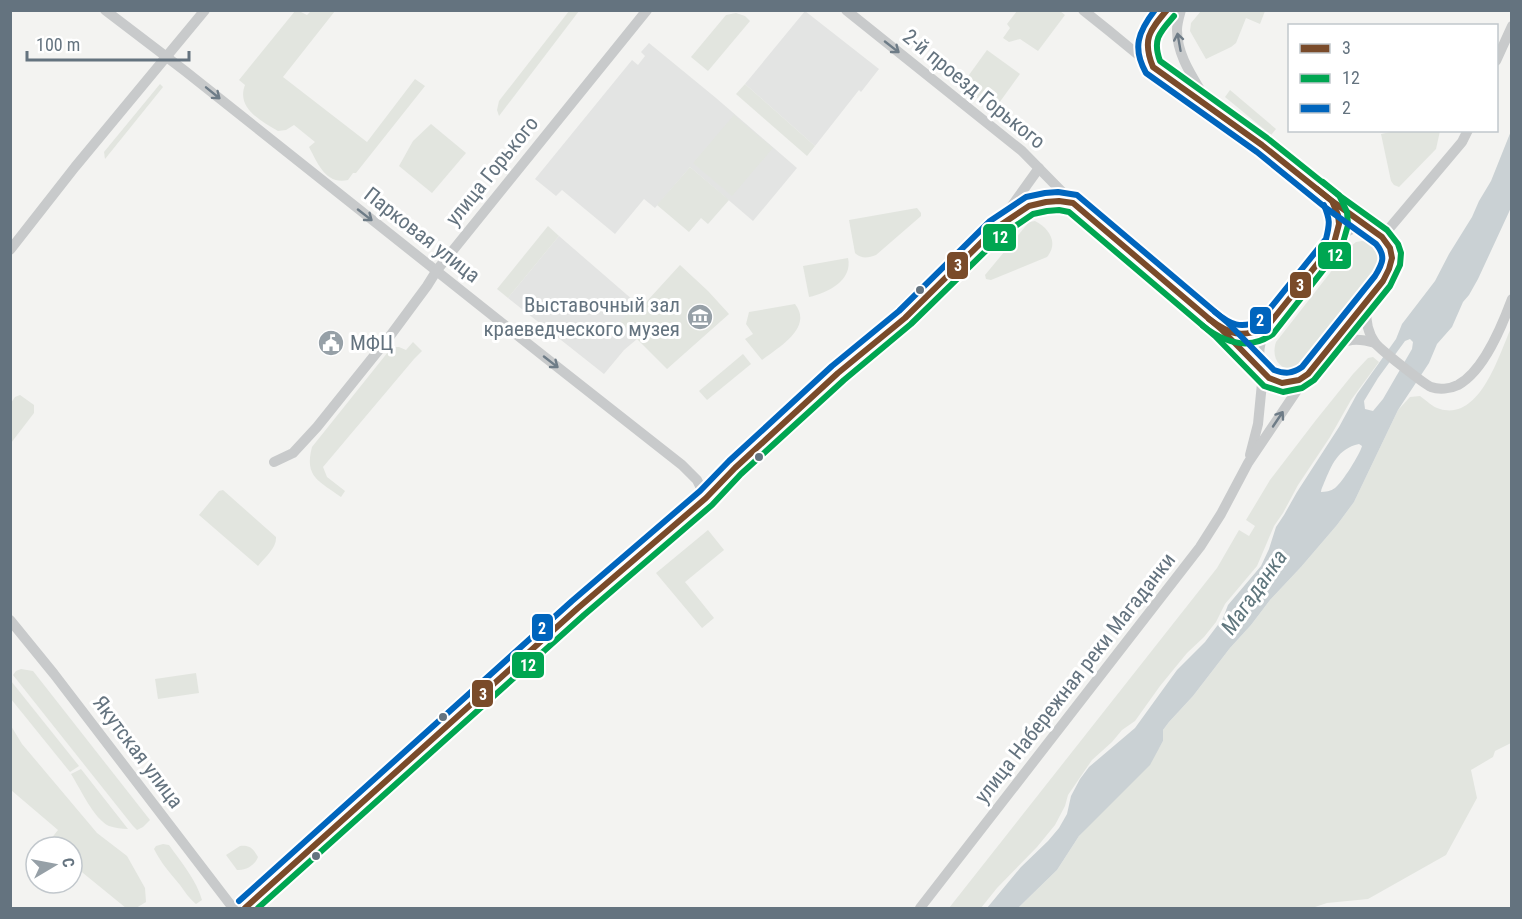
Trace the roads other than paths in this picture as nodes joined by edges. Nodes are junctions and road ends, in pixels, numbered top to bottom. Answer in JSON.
{"nodes":[{"id":1,"x":105,"y":10,"type":"edge"},
{"id":2,"x":205,"y":10,"type":"edge"},
{"id":3,"x":647,"y":10,"type":"edge"},
{"id":4,"x":846,"y":10,"type":"edge"},
{"id":5,"x":1083,"y":10,"type":"edge"},
{"id":6,"x":1167,"y":10,"type":"edge"},
{"id":7,"x":1181,"y":10,"type":"edge"},
{"id":8,"x":1512,"y":26,"type":"edge"},
{"id":9,"x":1149,"y":32,"type":"junction"},
{"id":10,"x":1121,"y":40,"type":"junction"},
{"id":11,"x":166,"y":58,"type":"junction"},
{"id":12,"x":1498,"y":59,"type":"edge"},
{"id":13,"x":1153,"y":67,"type":"junction"},
{"id":14,"x":1210,"y":108,"type":"junction"},
{"id":15,"x":1467,"y":132,"type":"edge"},
{"id":16,"x":1039,"y":168,"type":"junction"},
{"id":17,"x":1332,"y":201,"type":"junction"},
{"id":18,"x":1073,"y":203,"type":"junction"},
{"id":19,"x":996,"y":228,"type":"junction"},
{"id":20,"x":1378,"y":234,"type":"junction"},
{"id":21,"x":1334,"y":243,"type":"junction"},
{"id":22,"x":10,"y":250,"type":"edge"},
{"id":23,"x":436,"y":270,"type":"junction"},
{"id":24,"x":1370,"y":296,"type":"junction"},
{"id":25,"x":1512,"y":299,"type":"edge"},
{"id":26,"x":1266,"y":328,"type":"junction"},
{"id":27,"x":1221,"y":329,"type":"junction"},
{"id":28,"x":1375,"y":343,"type":"junction"},
{"id":29,"x":1319,"y":360,"type":"junction"},
{"id":30,"x":1263,"y":372,"type":"junction"},
{"id":31,"x":1308,"y":374,"type":"junction"},
{"id":32,"x":274,"y":462,"type":"dead end"},
{"id":33,"x":1248,"y":464,"type":"junction"},
{"id":34,"x":706,"y":498,"type":"junction"},
{"id":35,"x":10,"y":620,"type":"edge"},
{"id":36,"x":233,"y":909,"type":"edge"},
{"id":37,"x":245,"y":909,"type":"edge"},
{"id":38,"x":920,"y":909,"type":"edge"}],
"edges":[{"from":1,"to":11,"type":"street","name":"Парковая улица"},
{"from":2,"to":11,"type":"street"},
{"from":3,"to":23,"type":"street","name":"улица Горького"},
{"from":4,"to":16,"type":"street","name":"2-й проезд Горького","one_way":true},
{"from":5,"to":10,"type":"street"},
{"from":6,"to":9,"type":"street"},
{"from":14,"to":7,"type":"street","one_way":true},
{"from":8,"to":12,"type":"street"},
{"from":9,"to":10,"type":"street"},
{"from":9,"to":13,"type":"street"},
{"from":10,"to":13,"type":"street"},
{"from":11,"to":22,"type":"street"},
{"from":11,"to":23,"type":"street","name":"Парковая улица","one_way":true},
{"from":13,"to":14,"type":"street"},
{"from":14,"to":17,"type":"street"},
{"from":15,"to":20,"type":"street"},
{"from":16,"to":18,"type":"street","name":"2-й проезд Горького"},
{"from":16,"to":19,"type":"street"},
{"from":17,"to":20,"type":"street"},
{"from":17,"to":21,"type":"street"},
{"from":18,"to":19,"type":"street"},
{"from":18,"to":27,"type":"street","name":"2-й проезд Горького"},
{"from":19,"to":34,"type":"street"},
{"from":20,"to":21,"type":"street"},
{"from":20,"to":24,"type":"street","name":"улица Набережная реки Магаданки"},
{"from":21,"to":26,"type":"street"},
{"from":23,"to":32,"type":"street","name":"улица Горького"},
{"from":23,"to":34,"type":"street","name":"Парковая улица","one_way":true},
{"from":24,"to":28,"type":"street"},
{"from":24,"to":29,"type":"street","name":"улица Набережная реки Магаданки"},
{"from":25,"to":28,"type":"street"},
{"from":26,"to":27,"type":"street"},
{"from":26,"to":30,"type":"street","name":"улица Набережная реки Магаданки"},
{"from":27,"to":30,"type":"street","name":"2-й проезд Горького"},
{"from":28,"to":29,"type":"street"},
{"from":29,"to":31,"type":"street","name":"улица Набережная реки Магаданки"},
{"from":30,"to":31,"type":"street"},
{"from":30,"to":33,"type":"street","name":"улица Набережная реки Магаданки"},
{"from":33,"to":31,"type":"street","name":"улица Набережная реки Магаданки","one_way":true},
{"from":33,"to":38,"type":"street","name":"улица Набережная реки Магаданки"},
{"from":34,"to":37,"type":"street"},
{"from":35,"to":36,"type":"street","name":"Якутская улица"}]}
